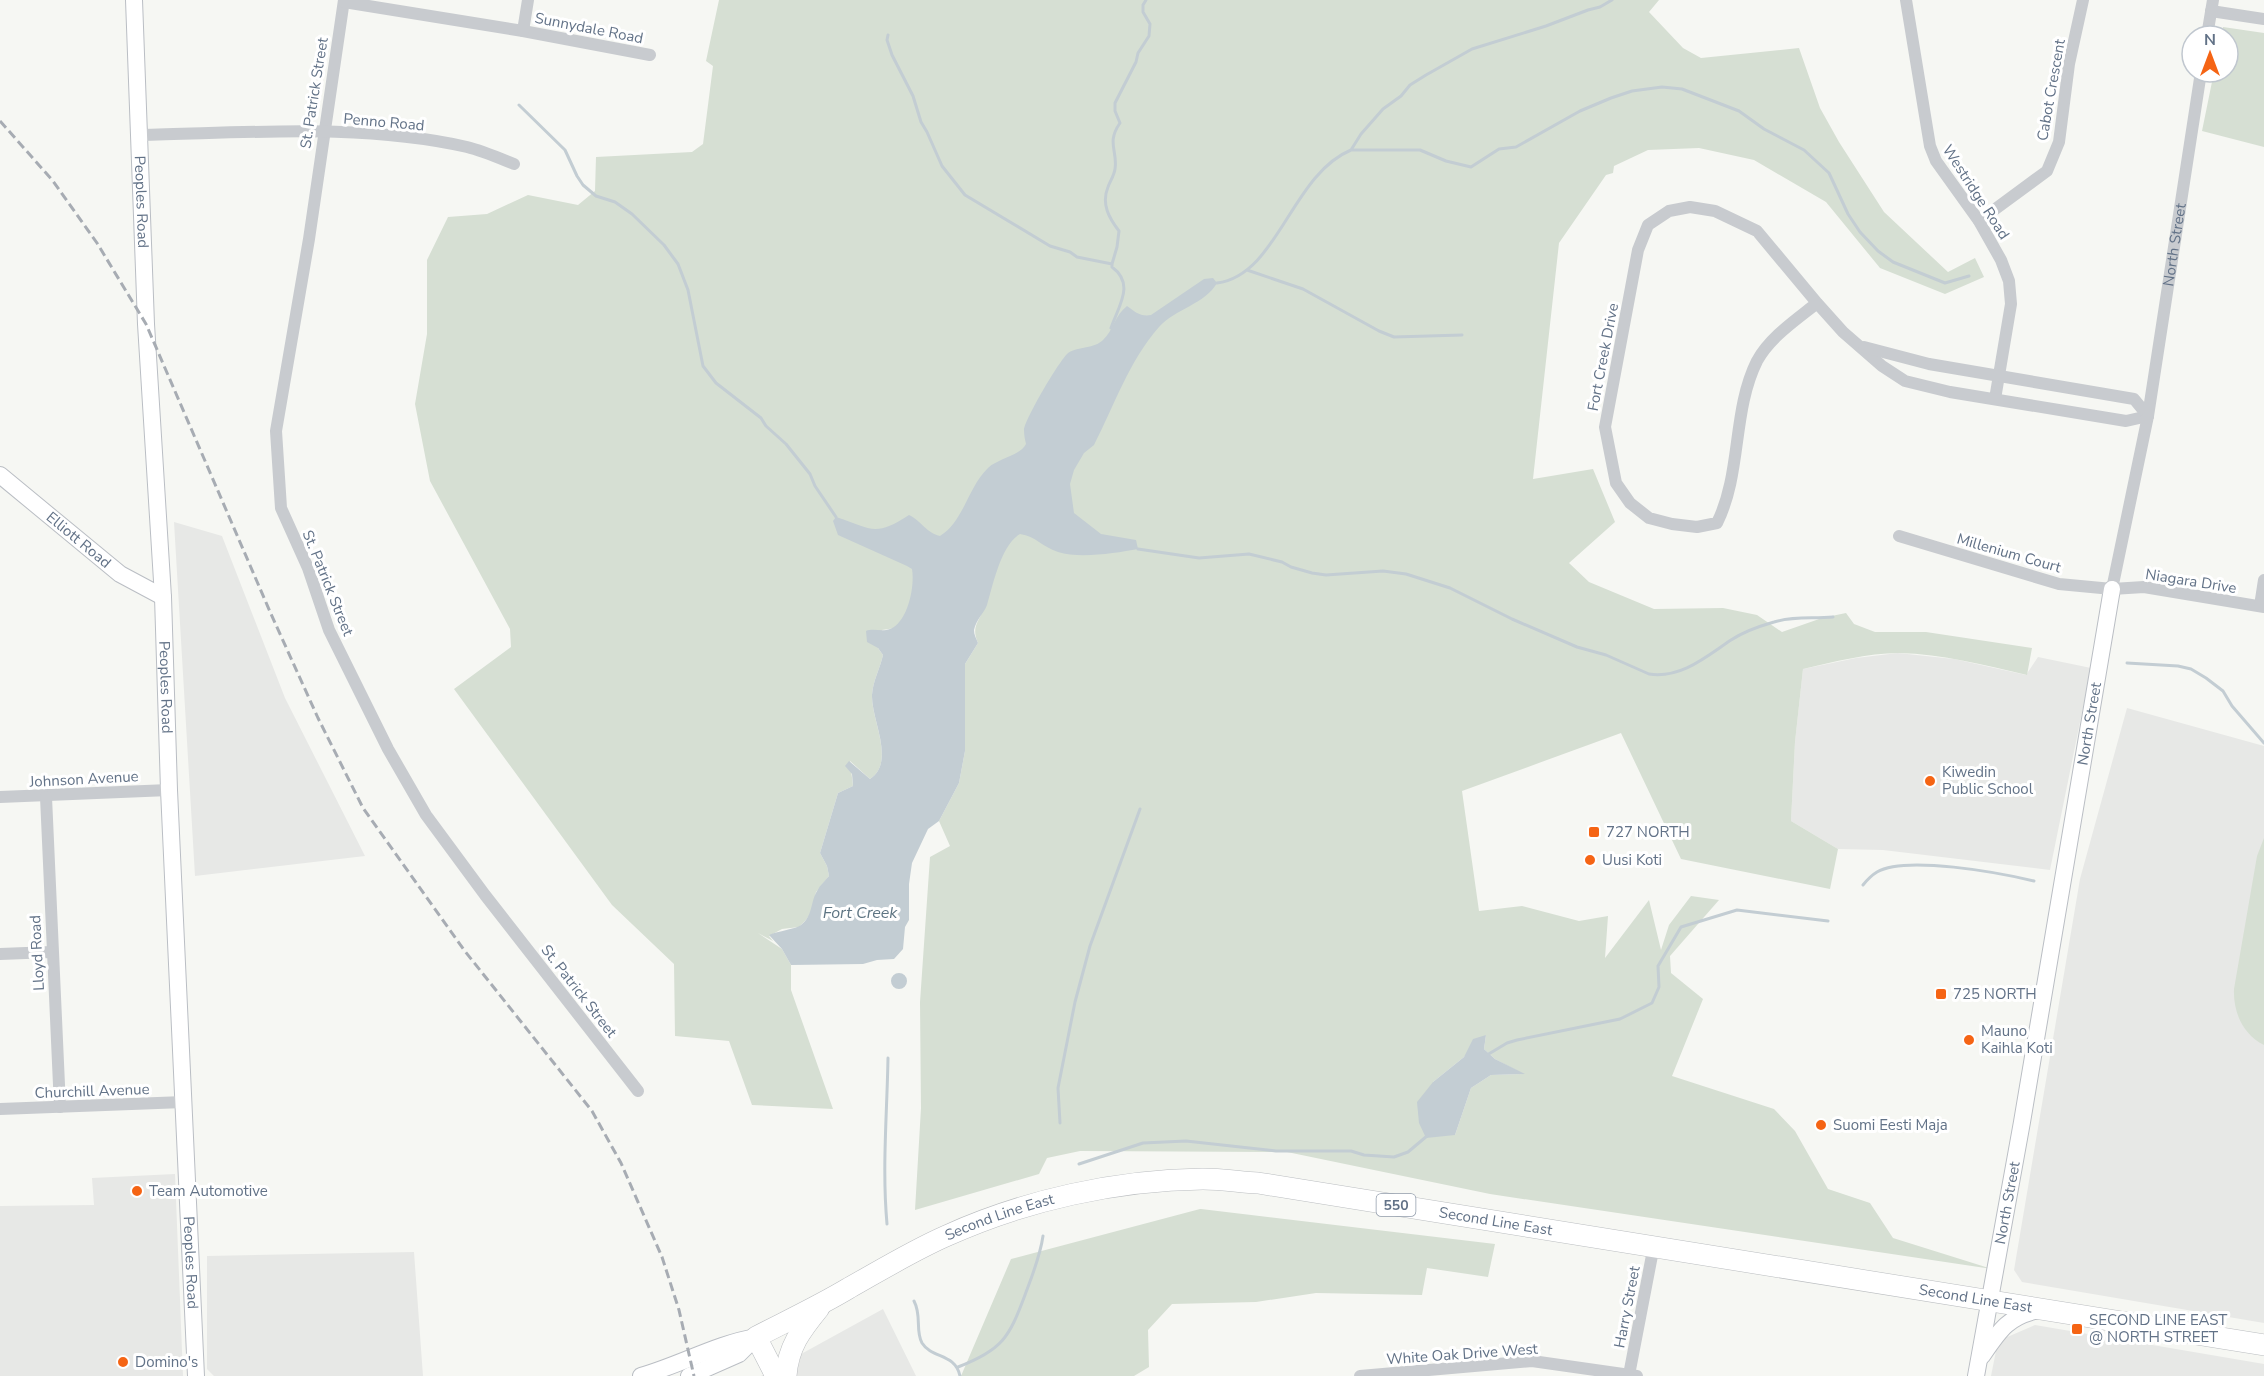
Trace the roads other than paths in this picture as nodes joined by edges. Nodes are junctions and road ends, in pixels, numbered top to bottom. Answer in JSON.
{"nodes":[{"id":1,"x":134,"y":0,"type":"edge"},
{"id":2,"x":528,"y":0,"type":"edge"},
{"id":3,"x":1906,"y":0,"type":"edge"},
{"id":4,"x":2083,"y":0,"type":"edge"},
{"id":5,"x":344,"y":1,"type":"edge"},
{"id":6,"x":2212,"y":5,"type":"edge"},
{"id":7,"x":2264,"y":19,"type":"edge"},
{"id":8,"x":2208,"y":24,"type":"edge"},
{"id":9,"x":523,"y":31,"type":"junction"},
{"id":10,"x":650,"y":55,"type":"dead end"},
{"id":11,"x":2199,"y":84,"type":"edge"},
{"id":12,"x":323,"y":132,"type":"junction"},
{"id":13,"x":140,"y":135,"type":"junction"},
{"id":14,"x":514,"y":164,"type":"dead end"},
{"id":15,"x":1979,"y":221,"type":"junction"},
{"id":16,"x":1817,"y":303,"type":"junction"},
{"id":17,"x":1860,"y":346,"type":"junction"},
{"id":18,"x":1999,"y":376,"type":"junction"},
{"id":19,"x":1995,"y":399,"type":"junction"},
{"id":20,"x":2148,"y":416,"type":"junction"},
{"id":21,"x":0,"y":475,"type":"edge"},
{"id":22,"x":1899,"y":536,"type":"dead end"},
{"id":23,"x":2264,"y":580,"type":"edge"},
{"id":24,"x":2112,"y":589,"type":"junction"},
{"id":25,"x":163,"y":597,"type":"junction"},
{"id":26,"x":2262,"y":607,"type":"edge"},
{"id":27,"x":169,"y":790,"type":"junction"},
{"id":28,"x":0,"y":797,"type":"edge"},
{"id":29,"x":46,"y":797,"type":"junction"},
{"id":30,"x":52,"y":952,"type":"junction"},
{"id":31,"x":0,"y":954,"type":"edge"},
{"id":32,"x":638,"y":1091,"type":"dead end"},
{"id":33,"x":184,"y":1102,"type":"junction"},
{"id":34,"x":60,"y":1107,"type":"junction"},
{"id":35,"x":0,"y":1109,"type":"edge"},
{"id":36,"x":1654,"y":1245,"type":"junction"},
{"id":37,"x":1989,"y":1299,"type":"junction"},
{"id":38,"x":823,"y":1303,"type":"junction"},
{"id":39,"x":2047,"y":1309,"type":"junction"},
{"id":40,"x":756,"y":1337,"type":"junction"},
{"id":41,"x":2264,"y":1345,"type":"edge"},
{"id":42,"x":194,"y":1357,"type":"junction"},
{"id":43,"x":1977,"y":1369,"type":"edge"},
{"id":44,"x":1633,"y":1375,"type":"edge"},
{"id":45,"x":196,"y":1376,"type":"edge"},
{"id":46,"x":208,"y":1376,"type":"edge"},
{"id":47,"x":641,"y":1376,"type":"edge"},
{"id":48,"x":689,"y":1376,"type":"edge"},
{"id":49,"x":776,"y":1376,"type":"edge"},
{"id":50,"x":786,"y":1376,"type":"edge"},
{"id":51,"x":1360,"y":1376,"type":"edge"}],
"edges":[{"from":1,"to":13,"type":"main road","name":"Peoples Road"},
{"from":2,"to":9,"type":"street"},
{"from":3,"to":15,"type":"street","name":"Westridge Road"},
{"from":4,"to":15,"type":"street","name":"Cabot Crescent"},
{"from":5,"to":9,"type":"street","name":"Sunnydale Road"},
{"from":5,"to":12,"type":"street","name":"St. Patrick Street"},
{"from":6,"to":7,"type":"street"},
{"from":6,"to":8,"type":"street"},
{"from":9,"to":10,"type":"street","name":"Sunnydale Road"},
{"from":11,"to":20,"type":"street","name":"North Street"},
{"from":12,"to":13,"type":"street","name":"Penno Road"},
{"from":12,"to":14,"type":"street","name":"Penno Road"},
{"from":12,"to":32,"type":"street","name":"St. Patrick Street"},
{"from":13,"to":25,"type":"main road","name":"Peoples Road"},
{"from":15,"to":18,"type":"street","name":"Westridge Road"},
{"from":16,"to":16,"type":"street","name":"Fort Creek Drive"},
{"from":16,"to":17,"type":"street","name":"Fort Creek Drive"},
{"from":17,"to":18,"type":"street","name":"Fort Creek Drive"},
{"from":17,"to":19,"type":"street","name":"Fort Creek Drive"},
{"from":18,"to":19,"type":"street","name":"Westridge Road"},
{"from":18,"to":20,"type":"street","name":"Fort Creek Drive"},
{"from":19,"to":20,"type":"street","name":"Fort Creek Drive"},
{"from":20,"to":24,"type":"street","name":"North Street"},
{"from":21,"to":25,"type":"main road","name":"Elliott Road"},
{"from":22,"to":24,"type":"street","name":"Millenium Court"},
{"from":23,"to":26,"type":"street"},
{"from":24,"to":26,"type":"street","name":"Niagara Drive"},
{"from":24,"to":37,"type":"main road","name":"North Street"},
{"from":25,"to":27,"type":"main road","name":"Peoples Road"},
{"from":27,"to":29,"type":"street","name":"Johnson Avenue"},
{"from":27,"to":33,"type":"main road","name":"Peoples Road"},
{"from":28,"to":29,"type":"street","name":"Johnson Avenue"},
{"from":29,"to":30,"type":"street","name":"Lloyd Road"},
{"from":30,"to":31,"type":"street"},
{"from":30,"to":34,"type":"street","name":"Lloyd Road"},
{"from":33,"to":34,"type":"street","name":"Churchill Avenue"},
{"from":33,"to":42,"type":"main road","name":"Peoples Road"},
{"from":34,"to":35,"type":"street","name":"Churchill Avenue"},
{"from":36,"to":37,"type":"highway","name":"Second Line East","number":"550"},
{"from":36,"to":38,"type":"highway","name":"Second Line East","number":"550"},
{"from":36,"to":44,"type":"street","name":"Harry Street"},
{"from":37,"to":39,"type":"highway","name":"Second Line East","number":"550"},
{"from":37,"to":43,"type":"main road","name":"North Street"},
{"from":38,"to":40,"type":"highway","name":"Second Line East","number":"550"},
{"from":38,"to":50,"type":"highway"},
{"from":39,"to":41,"type":"highway","name":"Second Line East","number":"550"},
{"from":39,"to":43,"type":"main road"},
{"from":40,"to":47,"type":"main road","name":"Second Line East","number":"550"},
{"from":40,"to":48,"type":"main road","name":"Second Line East","number":"550"},
{"from":40,"to":49,"type":"highway"},
{"from":42,"to":45,"type":"main road","name":"Peoples Road"},
{"from":42,"to":46,"type":"main road"},
{"from":44,"to":51,"type":"street","name":"White Oak Drive West"}]}
